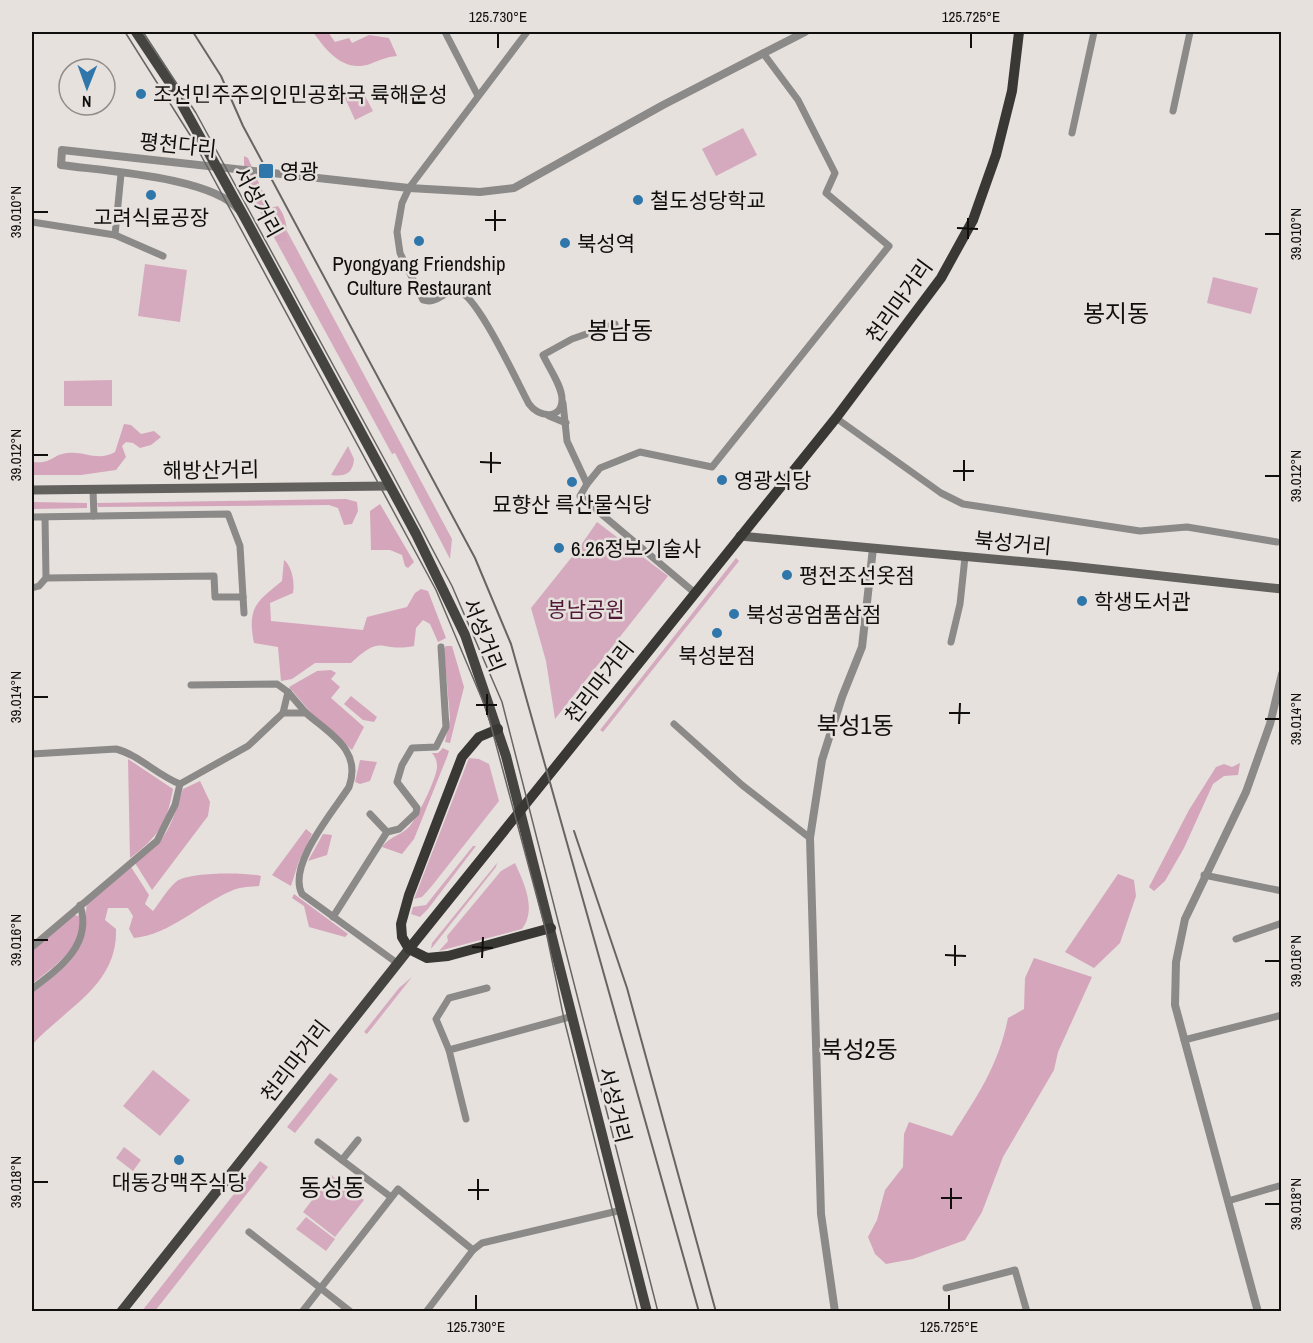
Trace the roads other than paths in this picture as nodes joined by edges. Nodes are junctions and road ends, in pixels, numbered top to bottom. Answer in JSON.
{"nodes":[{"id":1,"x":136,"y":32,"type":"edge"},
{"id":2,"x":444,"y":32,"type":"edge"},
{"id":3,"x":527,"y":32,"type":"edge"},
{"id":4,"x":805,"y":32,"type":"edge"},
{"id":5,"x":1019,"y":32,"type":"edge"},
{"id":6,"x":1094,"y":32,"type":"edge"},
{"id":7,"x":1190,"y":32,"type":"edge"},
{"id":8,"x":763,"y":53,"type":"junction"},
{"id":9,"x":477,"y":94,"type":"junction"},
{"id":10,"x":1173,"y":111,"type":"dead end"},
{"id":11,"x":1072,"y":133,"type":"dead end"},
{"id":12,"x":122,"y":174,"type":"junction"},
{"id":13,"x":409,"y":188,"type":"junction"},
{"id":14,"x":246,"y":220,"type":"junction"},
{"id":15,"x":32,"y":222,"type":"edge"},
{"id":16,"x":115,"y":235,"type":"junction"},
{"id":17,"x":163,"y":256,"type":"dead end"},
{"id":18,"x":615,"y":324,"type":"dead end"},
{"id":19,"x":562,"y":401,"type":"junction"},
{"id":20,"x":549,"y":416,"type":"junction"},
{"id":21,"x":836,"y":418,"type":"junction"},
{"id":22,"x":566,"y":423,"type":"junction"},
{"id":23,"x":587,"y":484,"type":"junction"},
{"id":24,"x":390,"y":486,"type":"junction"},
{"id":25,"x":32,"y":490,"type":"edge"},
{"id":26,"x":93,"y":490,"type":"junction"},
{"id":27,"x":94,"y":516,"type":"junction"},
{"id":28,"x":32,"y":517,"type":"edge"},
{"id":29,"x":45,"y":518,"type":"junction"},
{"id":30,"x":740,"y":536,"type":"junction"},
{"id":31,"x":1276,"y":542,"type":"dead end"},
{"id":32,"x":873,"y":548,"type":"junction"},
{"id":33,"x":965,"y":557,"type":"junction"},
{"id":34,"x":46,"y":578,"type":"junction"},
{"id":35,"x":32,"y":588,"type":"edge"},
{"id":36,"x":1281,"y":589,"type":"edge"},
{"id":37,"x":695,"y":592,"type":"junction"},
{"id":38,"x":243,"y":597,"type":"junction"},
{"id":39,"x":243,"y":613,"type":"dead end"},
{"id":40,"x":951,"y":642,"type":"dead end"},
{"id":41,"x":441,"y":647,"type":"dead end"},
{"id":42,"x":1281,"y":674,"type":"edge"},
{"id":43,"x":191,"y":685,"type":"dead end"},
{"id":44,"x":288,"y":692,"type":"junction"},
{"id":45,"x":284,"y":713,"type":"junction"},
{"id":46,"x":306,"y":713,"type":"junction"},
{"id":47,"x":674,"y":724,"type":"dead end"},
{"id":48,"x":498,"y":729,"type":"junction"},
{"id":49,"x":32,"y":754,"type":"edge"},
{"id":50,"x":180,"y":784,"type":"junction"},
{"id":51,"x":370,"y":814,"type":"dead end"},
{"id":52,"x":387,"y":832,"type":"junction"},
{"id":53,"x":810,"y":838,"type":"junction"},
{"id":54,"x":1204,"y":875,"type":"junction"},
{"id":55,"x":1281,"y":891,"type":"edge"},
{"id":56,"x":80,"y":905,"type":"junction"},
{"id":57,"x":333,"y":917,"type":"junction"},
{"id":58,"x":1281,"y":922,"type":"edge"},
{"id":59,"x":551,"y":928,"type":"junction"},
{"id":60,"x":1236,"y":939,"type":"dead end"},
{"id":61,"x":32,"y":947,"type":"edge"},
{"id":62,"x":409,"y":949,"type":"junction"},
{"id":63,"x":398,"y":963,"type":"junction"},
{"id":64,"x":488,"y":988,"type":"dead end"},
{"id":65,"x":32,"y":989,"type":"edge"},
{"id":66,"x":1281,"y":1015,"type":"edge"},
{"id":67,"x":573,"y":1016,"type":"junction"},
{"id":68,"x":1184,"y":1040,"type":"junction"},
{"id":69,"x":449,"y":1050,"type":"junction"},
{"id":70,"x":466,"y":1119,"type":"dead end"},
{"id":71,"x":358,"y":1140,"type":"dead end"},
{"id":72,"x":318,"y":1142,"type":"dead end"},
{"id":73,"x":342,"y":1161,"type":"junction"},
{"id":74,"x":1281,"y":1185,"type":"edge"},
{"id":75,"x":391,"y":1197,"type":"junction"},
{"id":76,"x":1228,"y":1201,"type":"junction"},
{"id":77,"x":622,"y":1210,"type":"junction"},
{"id":78,"x":249,"y":1232,"type":"dead end"},
{"id":79,"x":473,"y":1250,"type":"junction"},
{"id":80,"x":320,"y":1288,"type":"junction"},
{"id":81,"x":946,"y":1288,"type":"dead end"},
{"id":82,"x":121,"y":1311,"type":"edge"},
{"id":83,"x":302,"y":1311,"type":"edge"},
{"id":84,"x":351,"y":1311,"type":"edge"},
{"id":85,"x":426,"y":1311,"type":"edge"},
{"id":86,"x":647,"y":1311,"type":"edge"},
{"id":87,"x":835,"y":1311,"type":"edge"},
{"id":88,"x":1027,"y":1311,"type":"edge"},
{"id":89,"x":1258,"y":1311,"type":"edge"}],
"edges":[{"from":1,"to":14,"type":"main road","name":"서성거리"},
{"from":2,"to":9,"type":"street"},
{"from":3,"to":9,"type":"street"},
{"from":4,"to":8,"type":"street","name":"평천다리"},
{"from":5,"to":21,"type":"highway","name":"천리마거리"},
{"from":6,"to":11,"type":"street"},
{"from":7,"to":10,"type":"street"},
{"from":8,"to":13,"type":"street","name":"평천다리"},
{"from":8,"to":23,"type":"street"},
{"from":9,"to":13,"type":"street"},
{"from":12,"to":13,"type":"street","name":"평천다리"},
{"from":12,"to":14,"type":"street"},
{"from":12,"to":16,"type":"street"},
{"from":13,"to":20,"type":"street"},
{"from":14,"to":24,"type":"main road","name":"서성거리"},
{"from":15,"to":16,"type":"street"},
{"from":16,"to":17,"type":"street"},
{"from":18,"to":19,"type":"street"},
{"from":19,"to":20,"type":"street"},
{"from":19,"to":22,"type":"street"},
{"from":20,"to":22,"type":"street"},
{"from":21,"to":30,"type":"highway","name":"천리마거리"},
{"from":21,"to":31,"type":"street"},
{"from":22,"to":23,"type":"street"},
{"from":23,"to":37,"type":"street"},
{"from":24,"to":26,"type":"main road","name":"해방산거리"},
{"from":24,"to":48,"type":"main road","name":"서성거리"},
{"from":25,"to":26,"type":"main road","name":"해방산거리"},
{"from":26,"to":27,"type":"street"},
{"from":27,"to":29,"type":"street"},
{"from":27,"to":38,"type":"street"},
{"from":28,"to":29,"type":"street"},
{"from":29,"to":34,"type":"street"},
{"from":30,"to":32,"type":"main road","name":"북성거리"},
{"from":30,"to":37,"type":"highway","name":"천리마거리"},
{"from":32,"to":33,"type":"main road","name":"북성거리"},
{"from":32,"to":53,"type":"street"},
{"from":33,"to":36,"type":"main road","name":"북성거리"},
{"from":33,"to":40,"type":"street"},
{"from":34,"to":35,"type":"street"},
{"from":34,"to":38,"type":"street"},
{"from":37,"to":62,"type":"highway","name":"천리마거리"},
{"from":38,"to":39,"type":"street"},
{"from":41,"to":52,"type":"street"},
{"from":42,"to":54,"type":"street"},
{"from":43,"to":44,"type":"street"},
{"from":44,"to":45,"type":"street"},
{"from":44,"to":46,"type":"street"},
{"from":45,"to":46,"type":"street"},
{"from":45,"to":50,"type":"street"},
{"from":46,"to":57,"type":"street"},
{"from":47,"to":53,"type":"street"},
{"from":48,"to":59,"type":"main road","name":"서성거리"},
{"from":48,"to":62,"type":"highway"},
{"from":49,"to":50,"type":"street"},
{"from":50,"to":56,"type":"street"},
{"from":51,"to":52,"type":"street"},
{"from":52,"to":57,"type":"street"},
{"from":53,"to":87,"type":"street"},
{"from":54,"to":55,"type":"street"},
{"from":54,"to":68,"type":"street"},
{"from":56,"to":61,"type":"street"},
{"from":56,"to":65,"type":"street"},
{"from":57,"to":63,"type":"street"},
{"from":58,"to":60,"type":"street"},
{"from":59,"to":62,"type":"highway"},
{"from":59,"to":67,"type":"main road","name":"서성거리"},
{"from":62,"to":63,"type":"main road","name":"천리마거리"},
{"from":63,"to":82,"type":"main road","name":"천리마거리"},
{"from":64,"to":69,"type":"street"},
{"from":66,"to":68,"type":"street"},
{"from":67,"to":69,"type":"street"},
{"from":67,"to":77,"type":"main road","name":"서성거리"},
{"from":68,"to":76,"type":"street"},
{"from":69,"to":70,"type":"street"},
{"from":71,"to":73,"type":"street"},
{"from":72,"to":73,"type":"street"},
{"from":73,"to":75,"type":"street"},
{"from":74,"to":76,"type":"street"},
{"from":75,"to":79,"type":"street"},
{"from":75,"to":80,"type":"street"},
{"from":76,"to":89,"type":"street"},
{"from":77,"to":79,"type":"street"},
{"from":77,"to":86,"type":"main road","name":"서성거리"},
{"from":78,"to":80,"type":"street"},
{"from":79,"to":85,"type":"street"},
{"from":80,"to":83,"type":"street"},
{"from":80,"to":84,"type":"street"},
{"from":81,"to":88,"type":"street"}]}
